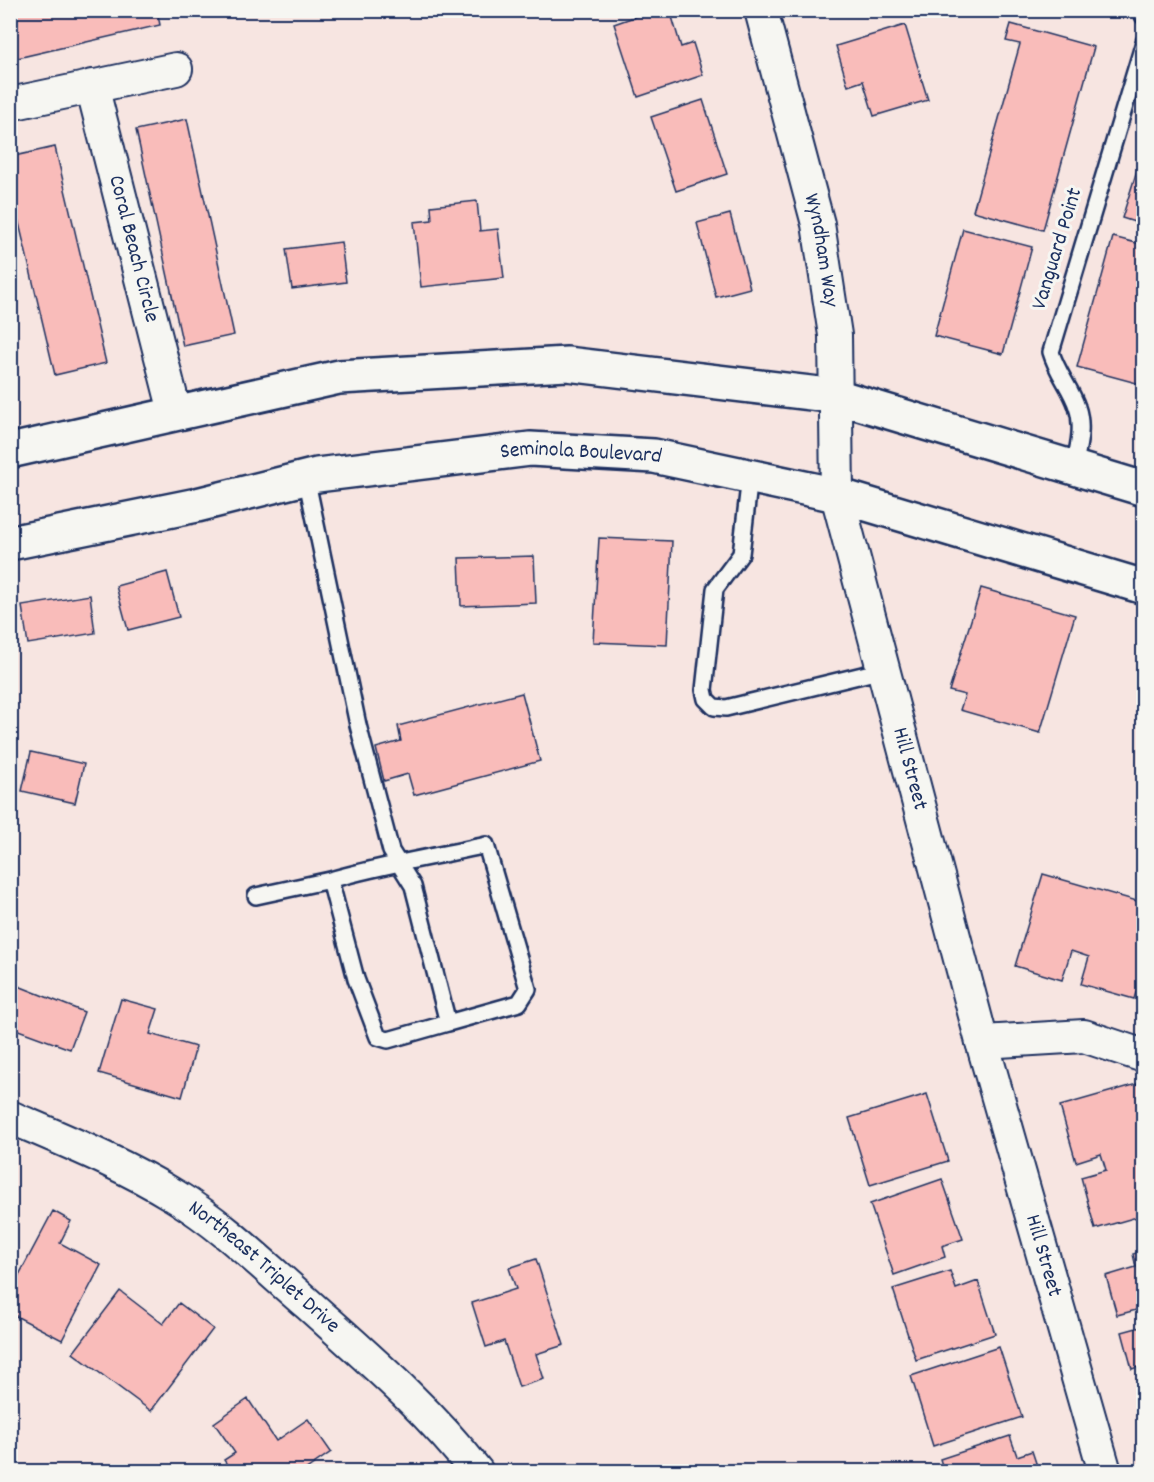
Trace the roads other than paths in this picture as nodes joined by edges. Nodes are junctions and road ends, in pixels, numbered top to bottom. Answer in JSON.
{"nodes":[{"id":1,"x":761,"y":10,"type":"edge"},
{"id":2,"x":1140,"y":10,"type":"edge"},
{"id":3,"x":1143,"y":16,"type":"edge"},
{"id":4,"x":1143,"y":42,"type":"edge"},
{"id":5,"x":176,"y":69,"type":"dead end"},
{"id":6,"x":92,"y":87,"type":"junction"},
{"id":7,"x":10,"y":104,"type":"edge"},
{"id":8,"x":836,"y":396,"type":"junction"},
{"id":9,"x":175,"y":412,"type":"junction"},
{"id":10,"x":10,"y":451,"type":"edge"},
{"id":11,"x":1074,"y":467,"type":"junction"},
{"id":12,"x":750,"y":476,"type":"junction"},
{"id":13,"x":306,"y":477,"type":"junction"},
{"id":14,"x":1143,"y":489,"type":"edge"},
{"id":15,"x":837,"y":495,"type":"junction"},
{"id":16,"x":10,"y":543,"type":"edge"},
{"id":17,"x":1143,"y":587,"type":"edge"},
{"id":18,"x":883,"y":670,"type":"junction"},
{"id":19,"x":399,"y":865,"type":"junction"},
{"id":20,"x":330,"y":880,"type":"junction"},
{"id":21,"x":256,"y":896,"type":"dead end"},
{"id":22,"x":448,"y":1023,"type":"junction"},
{"id":23,"x":982,"y":1042,"type":"junction"},
{"id":24,"x":1143,"y":1056,"type":"edge"},
{"id":25,"x":10,"y":1117,"type":"edge"},
{"id":26,"x":477,"y":1472,"type":"edge"},
{"id":27,"x":1105,"y":1472,"type":"edge"}],
"edges":[{"from":1,"to":8,"type":"street","name":"Wyndham Way"},
{"from":2,"to":3,"type":"lane"},
{"from":4,"to":11,"type":"lane","name":"Vanguard Point"},
{"from":5,"to":6,"type":"street"},
{"from":6,"to":7,"type":"street"},
{"from":6,"to":9,"type":"street","name":"Coral Beach Circle"},
{"from":8,"to":9,"type":"main road"},
{"from":8,"to":11,"type":"main road"},
{"from":8,"to":15,"type":"street","name":"Wyndham Way"},
{"from":9,"to":10,"type":"main road"},
{"from":11,"to":14,"type":"main road"},
{"from":12,"to":13,"type":"main road","name":"Seminola Boulevard"},
{"from":12,"to":15,"type":"main road","name":"Seminola Boulevard"},
{"from":12,"to":18,"type":"lane"},
{"from":13,"to":16,"type":"main road","name":"Seminola Boulevard"},
{"from":13,"to":19,"type":"lane"},
{"from":15,"to":17,"type":"main road","name":"Seminola Boulevard"},
{"from":15,"to":18,"type":"street","name":"Hill Street"},
{"from":18,"to":23,"type":"street","name":"Hill Street"},
{"from":19,"to":20,"type":"lane"},
{"from":19,"to":22,"type":"lane"},
{"from":19,"to":22,"type":"lane"},
{"from":20,"to":21,"type":"lane"},
{"from":20,"to":22,"type":"lane"},
{"from":23,"to":24,"type":"street"},
{"from":23,"to":27,"type":"street","name":"Hill Street"},
{"from":25,"to":26,"type":"street","name":"Northeast Triplet Drive"}]}
